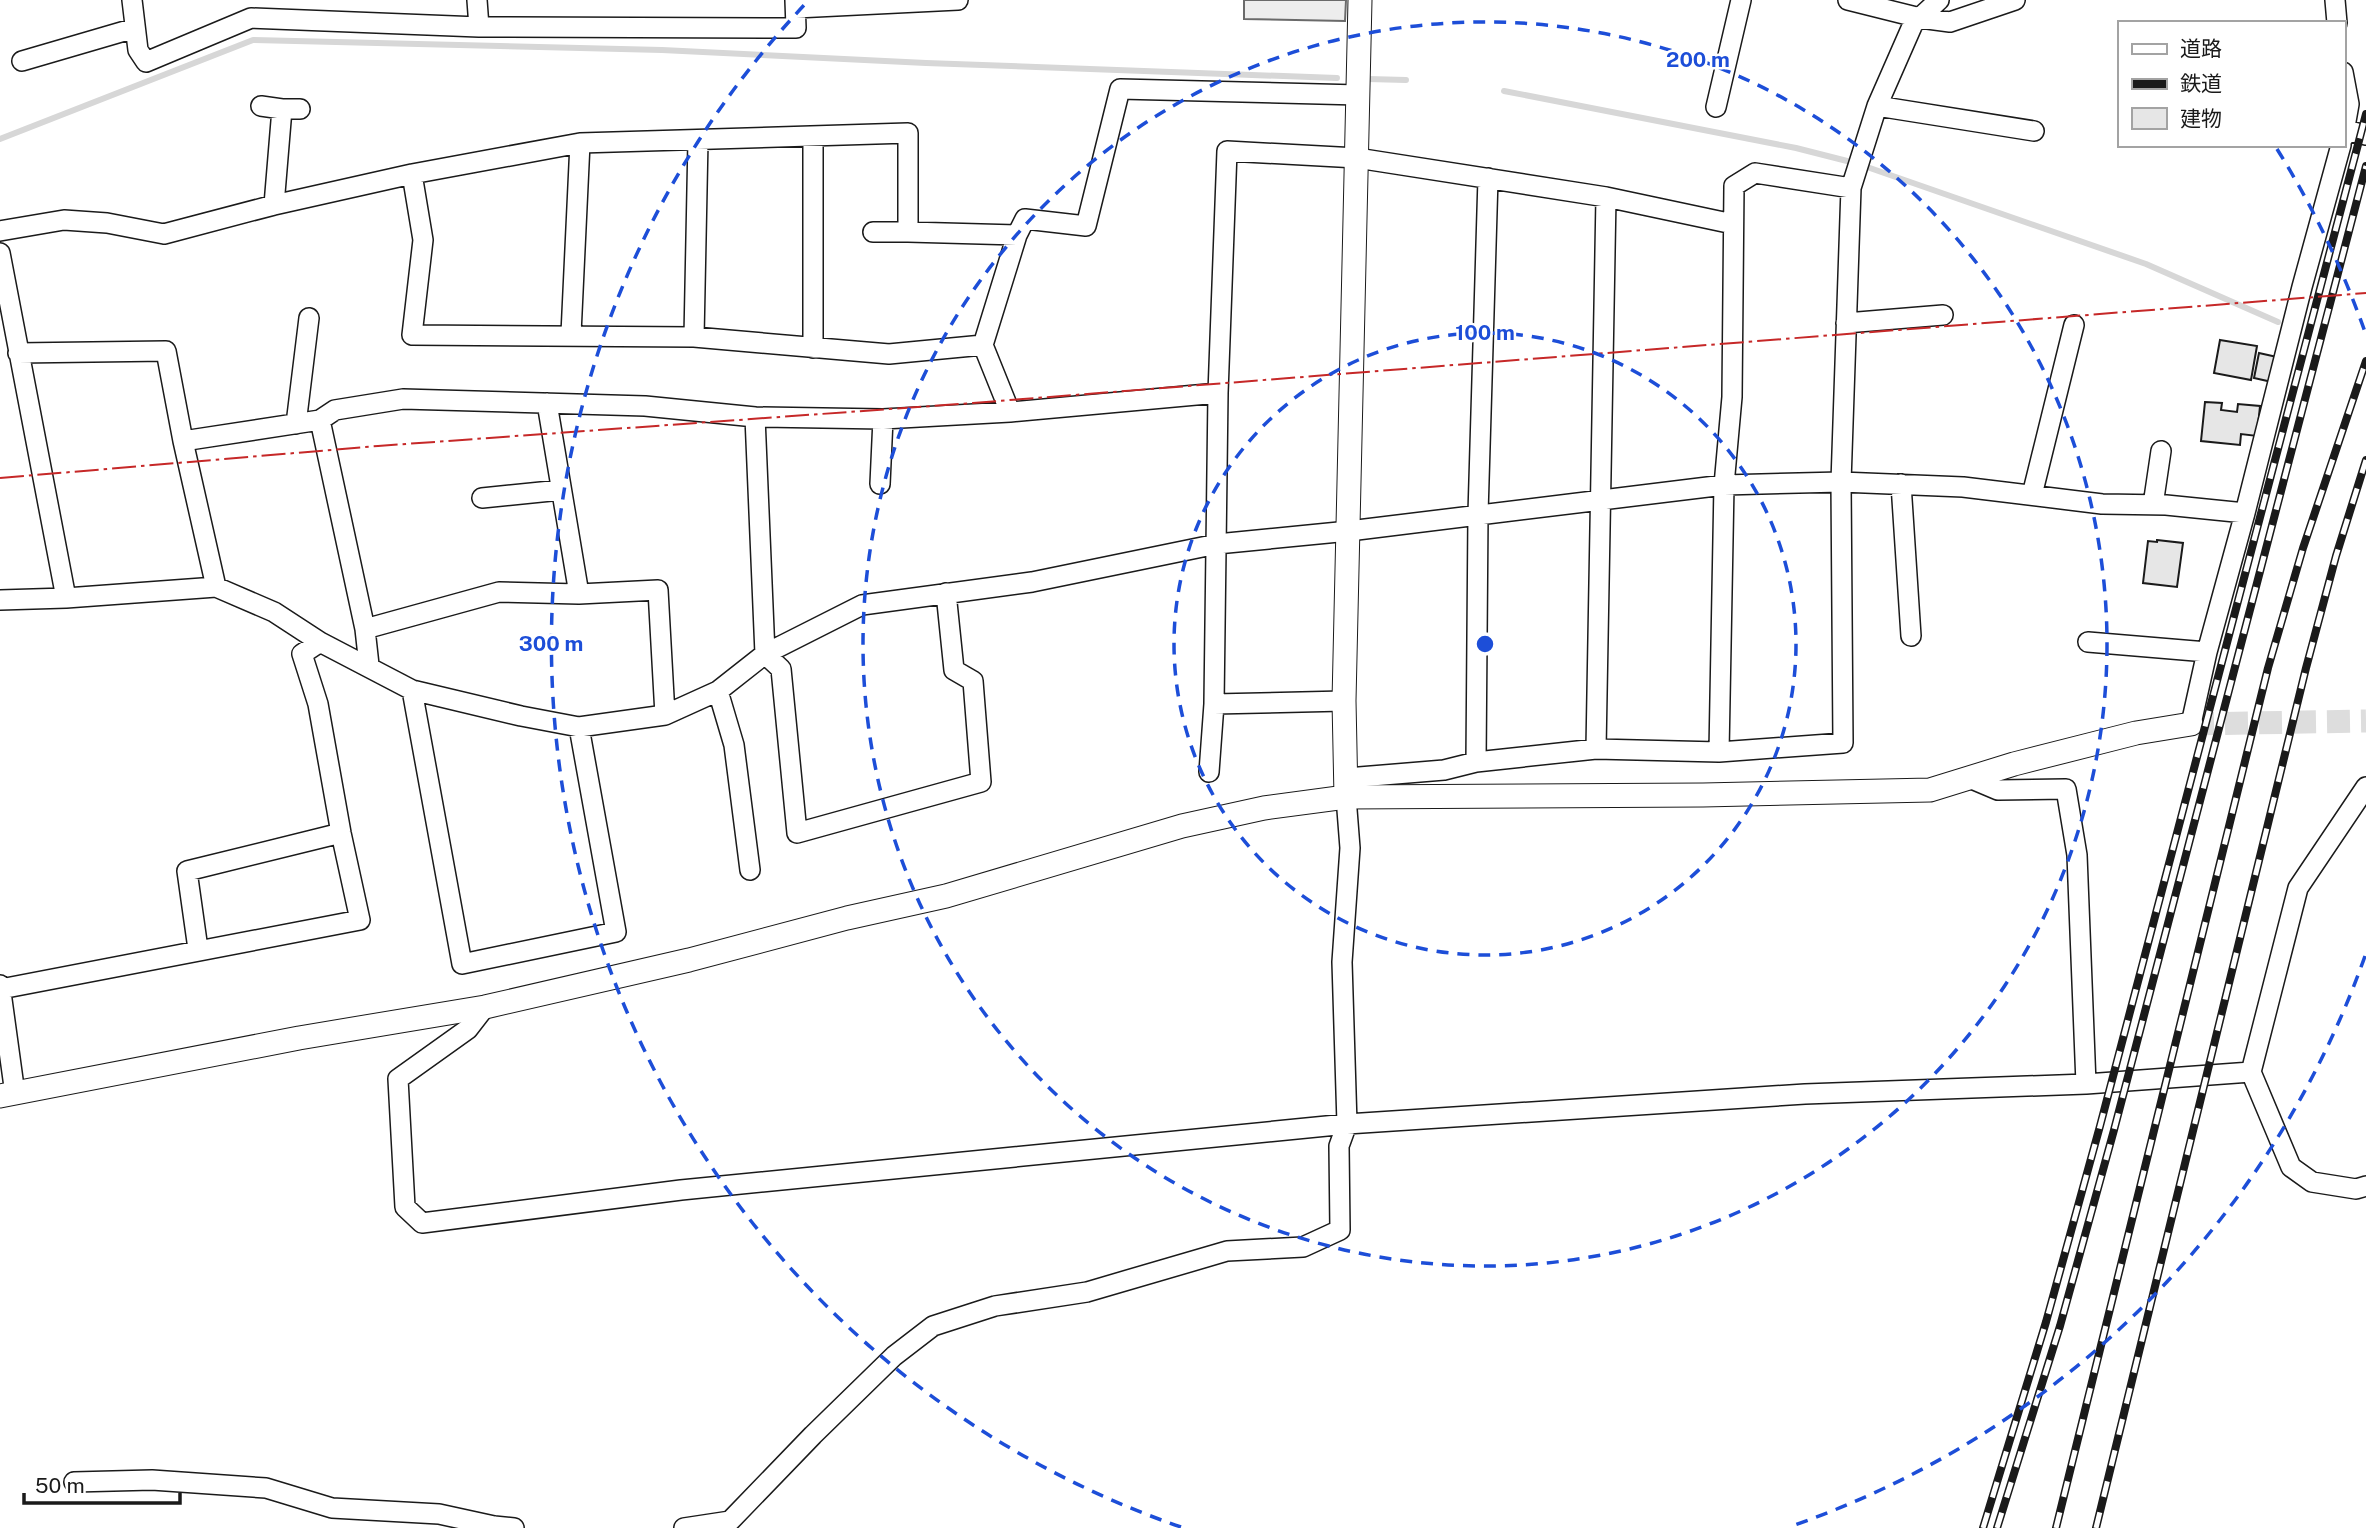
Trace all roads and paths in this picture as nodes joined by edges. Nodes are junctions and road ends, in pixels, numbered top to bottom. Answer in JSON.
{"nodes":[{"id":1,"x":132,"y":0,"type":"edge"},
{"id":2,"x":477,"y":0,"type":"edge"},
{"id":3,"x":958,"y":0,"type":"edge"},
{"id":4,"x":1360,"y":0,"type":"edge"},
{"id":5,"x":1741,"y":0,"type":"edge"},
{"id":6,"x":1849,"y":0,"type":"edge"},
{"id":7,"x":1939,"y":0,"type":"edge"},
{"id":8,"x":2015,"y":0,"type":"edge"},
{"id":9,"x":2335,"y":0,"type":"edge"},
{"id":10,"x":795,"y":4,"type":"edge"},
{"id":11,"x":1920,"y":18,"type":"junction"},
{"id":12,"x":2337,"y":21,"type":"edge"},
{"id":13,"x":479,"y":27,"type":"junction"},
{"id":14,"x":135,"y":28,"type":"junction"},
{"id":15,"x":22,"y":61,"type":"dead end"},
{"id":16,"x":2345,"y":83,"type":"edge"},
{"id":17,"x":1359,"y":95,"type":"junction"},
{"id":18,"x":261,"y":106,"type":"dead end"},
{"id":19,"x":1877,"y":106,"type":"junction"},
{"id":20,"x":1716,"y":107,"type":"dead end"},
{"id":21,"x":2345,"y":127,"type":"edge"},
{"id":22,"x":2034,"y":131,"type":"dead end"},
{"id":23,"x":2366,"y":135,"type":"edge"},
{"id":24,"x":813,"y":136,"type":"junction"},
{"id":25,"x":2345,"y":138,"type":"edge"},
{"id":26,"x":698,"y":140,"type":"junction"},
{"id":27,"x":580,"y":144,"type":"junction"},
{"id":28,"x":2341,"y":147,"type":"edge"},
{"id":29,"x":1357,"y":158,"type":"junction"},
{"id":30,"x":412,"y":174,"type":"junction"},
{"id":31,"x":1488,"y":178,"type":"junction"},
{"id":32,"x":1851,"y":188,"type":"junction"},
{"id":33,"x":1606,"y":197,"type":"junction"},
{"id":34,"x":274,"y":205,"type":"junction"},
{"id":35,"x":1732,"y":224,"type":"junction"},
{"id":36,"x":0,"y":231,"type":"edge"},
{"id":37,"x":873,"y":232,"type":"dead end"},
{"id":38,"x":908,"y":232,"type":"junction"},
{"id":39,"x":1017,"y":235,"type":"junction"},
{"id":40,"x":0,"y":253,"type":"edge"},
{"id":41,"x":1943,"y":315,"type":"dead end"},
{"id":42,"x":309,"y":318,"type":"dead end"},
{"id":43,"x":1846,"y":323,"type":"junction"},
{"id":44,"x":2074,"y":325,"type":"dead end"},
{"id":45,"x":571,"y":334,"type":"junction"},
{"id":46,"x":694,"y":337,"type":"junction"},
{"id":47,"x":983,"y":345,"type":"junction"},
{"id":48,"x":813,"y":348,"type":"junction"},
{"id":49,"x":18,"y":353,"type":"junction"},
{"id":50,"x":1218,"y":393,"type":"junction"},
{"id":51,"x":547,"y":403,"type":"junction"},
{"id":52,"x":1010,"y":412,"type":"junction"},
{"id":53,"x":755,"y":417,"type":"junction"},
{"id":54,"x":883,"y":419,"type":"junction"},
{"id":55,"x":320,"y":421,"type":"junction"},
{"id":56,"x":296,"y":424,"type":"junction"},
{"id":57,"x":183,"y":440,"type":"junction"},
{"id":58,"x":2161,"y":450,"type":"dead end"},
{"id":59,"x":1841,"y":482,"type":"junction"},
{"id":60,"x":880,"y":484,"type":"dead end"},
{"id":61,"x":1901,"y":484,"type":"junction"},
{"id":62,"x":1724,"y":485,"type":"junction"},
{"id":63,"x":561,"y":490,"type":"junction"},
{"id":64,"x":2032,"y":495,"type":"junction"},
{"id":65,"x":482,"y":498,"type":"dead end"},
{"id":66,"x":1600,"y":499,"type":"junction"},
{"id":67,"x":2152,"y":505,"type":"junction"},
{"id":68,"x":2245,"y":513,"type":"junction"},
{"id":69,"x":1478,"y":514,"type":"junction"},
{"id":70,"x":1349,"y":531,"type":"junction"},
{"id":71,"x":1217,"y":544,"type":"junction"},
{"id":72,"x":216,"y":587,"type":"junction"},
{"id":73,"x":946,"y":593,"type":"junction"},
{"id":74,"x":579,"y":594,"type":"junction"},
{"id":75,"x":66,"y":598,"type":"junction"},
{"id":76,"x":0,"y":600,"type":"edge"},
{"id":77,"x":365,"y":629,"type":"junction"},
{"id":78,"x":1911,"y":636,"type":"dead end"},
{"id":79,"x":320,"y":642,"type":"junction"},
{"id":80,"x":2088,"y":642,"type":"dead end"},
{"id":81,"x":2207,"y":652,"type":"junction"},
{"id":82,"x":765,"y":654,"type":"junction"},
{"id":83,"x":369,"y":665,"type":"junction"},
{"id":84,"x":412,"y":690,"type":"junction"},
{"id":85,"x":718,"y":691,"type":"junction"},
{"id":86,"x":1344,"y":701,"type":"junction"},
{"id":87,"x":1214,"y":704,"type":"junction"},
{"id":88,"x":665,"y":715,"type":"junction"},
{"id":89,"x":2191,"y":724,"type":"joint"},
{"id":90,"x":579,"y":727,"type":"junction"},
{"id":91,"x":1595,"y":750,"type":"junction"},
{"id":92,"x":1719,"y":752,"type":"junction"},
{"id":93,"x":1476,"y":762,"type":"junction"},
{"id":94,"x":1209,"y":772,"type":"dead end"},
{"id":95,"x":1972,"y":779,"type":"junction"},
{"id":96,"x":2366,"y":787,"type":"edge"},
{"id":97,"x":1347,"y":788,"type":"junction"},
{"id":98,"x":341,"y":833,"type":"junction"},
{"id":99,"x":750,"y":870,"type":"dead end"},
{"id":100,"x":198,"y":949,"type":"junction"},
{"id":101,"x":0,"y":987,"type":"edge"},
{"id":102,"x":485,"y":1007,"type":"junction"},
{"id":103,"x":2252,"y":1072,"type":"junction"},
{"id":104,"x":2086,"y":1084,"type":"junction"},
{"id":105,"x":7,"y":1095,"type":"edge"},
{"id":106,"x":1347,"y":1124,"type":"junction"},
{"id":107,"x":2366,"y":1186,"type":"edge"},
{"id":108,"x":74,"y":1482,"type":"dead end"},
{"id":109,"x":514,"y":1528,"type":"edge"},
{"id":110,"x":684,"y":1528,"type":"edge"}],
"edges":[{"from":1,"to":14,"type":"street"},
{"from":2,"to":13,"type":"street"},
{"from":3,"to":10,"type":"street"},
{"from":4,"to":17,"type":"street"},
{"from":5,"to":20,"type":"street"},
{"from":6,"to":11,"type":"street"},
{"from":7,"to":11,"type":"street"},
{"from":8,"to":11,"type":"street"},
{"from":9,"to":12,"type":"street"},
{"from":10,"to":13,"type":"street"},
{"from":11,"to":19,"type":"street"},
{"from":13,"to":14,"type":"street"},
{"from":14,"to":15,"type":"street"},
{"from":16,"to":21,"type":"street"},
{"from":17,"to":29,"type":"street"},
{"from":17,"to":39,"type":"street"},
{"from":18,"to":34,"type":"street"},
{"from":19,"to":22,"type":"street"},
{"from":19,"to":32,"type":"street"},
{"from":23,"to":25,"type":"street"},
{"from":24,"to":26,"type":"street"},
{"from":24,"to":38,"type":"street"},
{"from":24,"to":48,"type":"street"},
{"from":26,"to":27,"type":"street"},
{"from":26,"to":46,"type":"street"},
{"from":27,"to":30,"type":"street"},
{"from":27,"to":45,"type":"street"},
{"from":28,"to":68,"type":"street"},
{"from":29,"to":31,"type":"street"},
{"from":29,"to":50,"type":"street"},
{"from":29,"to":70,"type":"street"},
{"from":30,"to":34,"type":"street"},
{"from":30,"to":45,"type":"street"},
{"from":31,"to":33,"type":"street"},
{"from":31,"to":69,"type":"street"},
{"from":32,"to":35,"type":"street"},
{"from":32,"to":43,"type":"street"},
{"from":33,"to":35,"type":"street"},
{"from":33,"to":66,"type":"street"},
{"from":34,"to":36,"type":"street"},
{"from":35,"to":62,"type":"street"},
{"from":37,"to":38,"type":"street"},
{"from":38,"to":39,"type":"street"},
{"from":39,"to":47,"type":"street"},
{"from":40,"to":49,"type":"street"},
{"from":41,"to":43,"type":"street"},
{"from":42,"to":56,"type":"street"},
{"from":43,"to":59,"type":"street"},
{"from":44,"to":64,"type":"street"},
{"from":45,"to":46,"type":"street"},
{"from":46,"to":48,"type":"street"},
{"from":47,"to":48,"type":"street"},
{"from":47,"to":52,"type":"street"},
{"from":49,"to":57,"type":"street"},
{"from":49,"to":75,"type":"street"},
{"from":50,"to":52,"type":"street"},
{"from":50,"to":71,"type":"street"},
{"from":51,"to":53,"type":"street"},
{"from":51,"to":55,"type":"street"},
{"from":51,"to":63,"type":"street"},
{"from":52,"to":54,"type":"street"},
{"from":53,"to":54,"type":"street"},
{"from":53,"to":82,"type":"street"},
{"from":54,"to":60,"type":"street"},
{"from":55,"to":56,"type":"street"},
{"from":55,"to":77,"type":"street"},
{"from":56,"to":57,"type":"street"},
{"from":57,"to":72,"type":"street"},
{"from":58,"to":67,"type":"street"},
{"from":59,"to":61,"type":"street"},
{"from":59,"to":62,"type":"street"},
{"from":59,"to":92,"type":"street"},
{"from":61,"to":64,"type":"street"},
{"from":61,"to":78,"type":"street"},
{"from":62,"to":66,"type":"street"},
{"from":62,"to":92,"type":"street"},
{"from":63,"to":65,"type":"street"},
{"from":63,"to":74,"type":"street"},
{"from":64,"to":67,"type":"street"},
{"from":66,"to":69,"type":"street"},
{"from":66,"to":91,"type":"street"},
{"from":67,"to":68,"type":"street"},
{"from":68,"to":81,"type":"street"},
{"from":69,"to":70,"type":"street"},
{"from":69,"to":93,"type":"street"},
{"from":70,"to":71,"type":"street"},
{"from":70,"to":86,"type":"street"},
{"from":71,"to":73,"type":"street"},
{"from":71,"to":87,"type":"street"},
{"from":72,"to":75,"type":"street"},
{"from":72,"to":79,"type":"street"},
{"from":73,"to":82,"type":"street"},
{"from":73,"to":82,"type":"street"},
{"from":74,"to":77,"type":"street"},
{"from":74,"to":88,"type":"street"},
{"from":75,"to":76,"type":"street"},
{"from":77,"to":83,"type":"street"},
{"from":79,"to":83,"type":"street"},
{"from":79,"to":98,"type":"street"},
{"from":80,"to":81,"type":"street"},
{"from":81,"to":89,"type":"street"},
{"from":82,"to":85,"type":"street"},
{"from":83,"to":84,"type":"street"},
{"from":84,"to":90,"type":"street"},
{"from":84,"to":90,"type":"street"},
{"from":85,"to":88,"type":"street"},
{"from":85,"to":99,"type":"street"},
{"from":86,"to":87,"type":"street"},
{"from":86,"to":97,"type":"street"},
{"from":87,"to":94,"type":"street"},
{"from":88,"to":90,"type":"street"},
{"from":89,"to":95,"type":"street"},
{"from":91,"to":92,"type":"street"},
{"from":91,"to":93,"type":"street"},
{"from":93,"to":97,"type":"street"},
{"from":95,"to":97,"type":"street"},
{"from":95,"to":104,"type":"street"},
{"from":96,"to":103,"type":"street"},
{"from":97,"to":102,"type":"street"},
{"from":97,"to":106,"type":"street"},
{"from":98,"to":100,"type":"street"},
{"from":98,"to":100,"type":"street"},
{"from":100,"to":101,"type":"street"},
{"from":101,"to":105,"type":"street"},
{"from":102,"to":105,"type":"street"},
{"from":102,"to":106,"type":"street"},
{"from":103,"to":104,"type":"street"},
{"from":103,"to":107,"type":"street"},
{"from":104,"to":106,"type":"street"},
{"from":106,"to":110,"type":"street"},
{"from":108,"to":109,"type":"street"}]}
